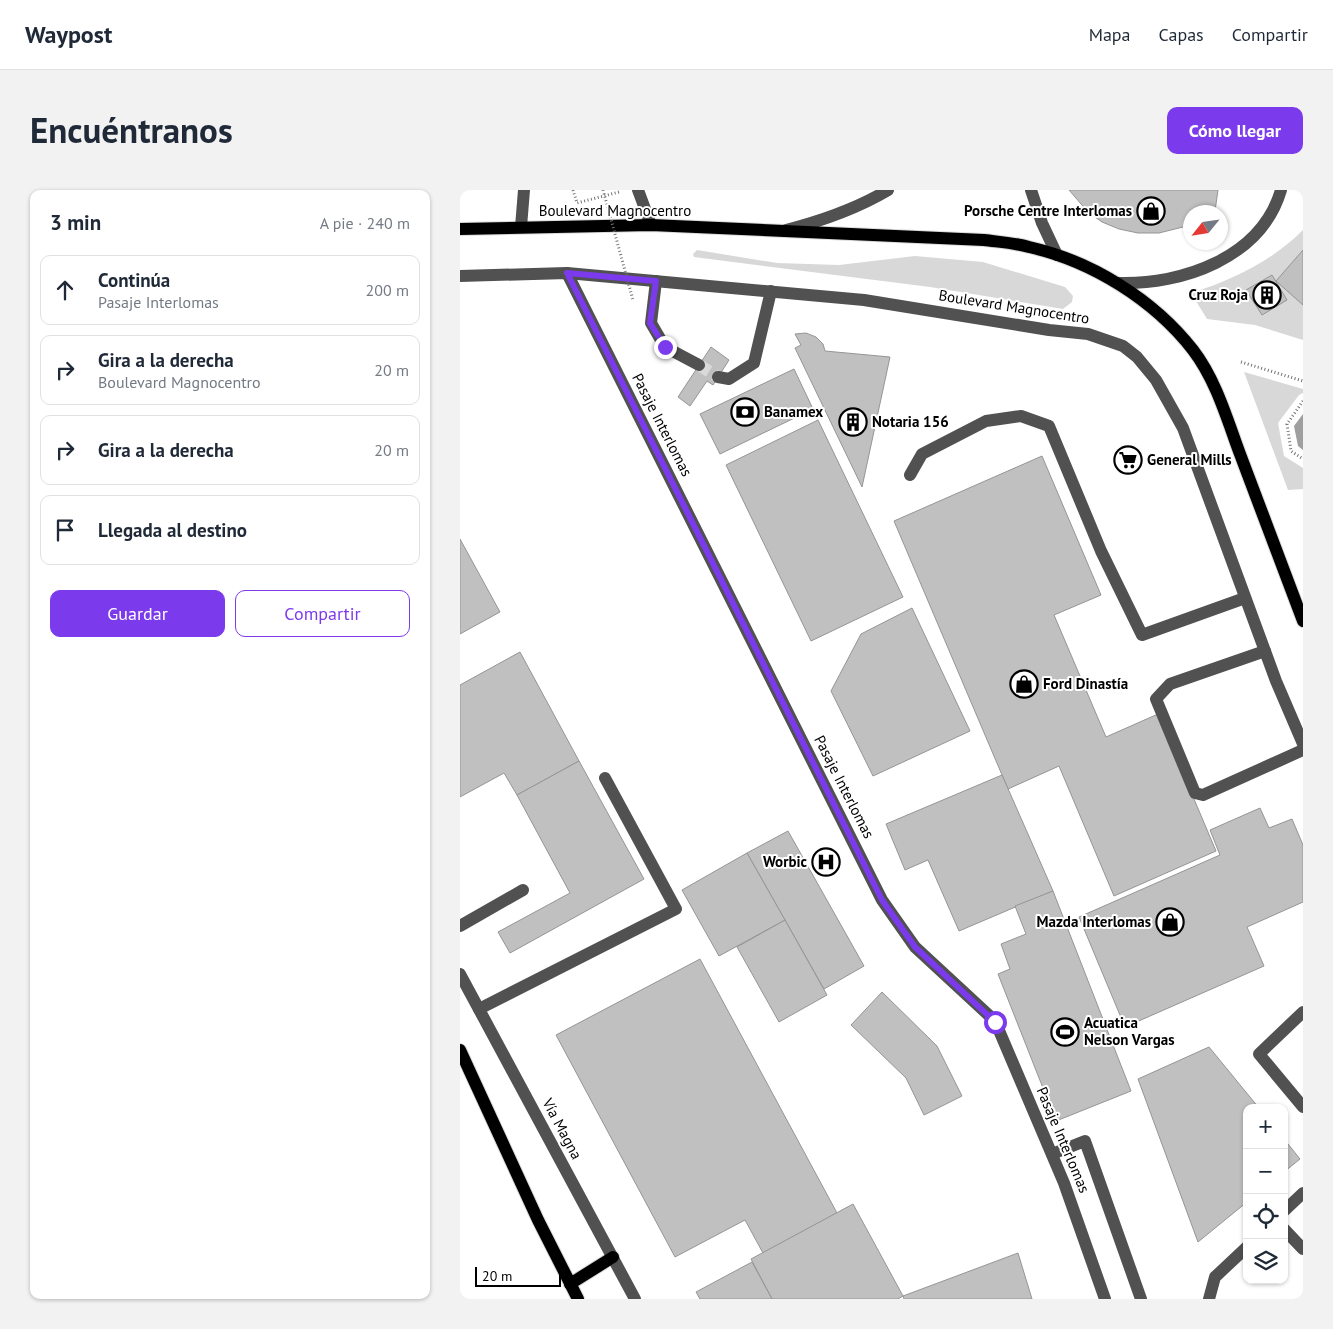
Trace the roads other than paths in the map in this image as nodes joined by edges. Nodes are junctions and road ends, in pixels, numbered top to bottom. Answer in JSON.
{"nodes":[{"id":1,"x":524,"y":190,"type":"edge"},
{"id":2,"x":638,"y":190,"type":"edge"},
{"id":3,"x":888,"y":190,"type":"edge"},
{"id":4,"x":1031,"y":190,"type":"edge"},
{"id":5,"x":1281,"y":190,"type":"edge"},
{"id":6,"x":651,"y":225,"type":"junction"},
{"id":7,"x":521,"y":227,"type":"junction"},
{"id":8,"x":460,"y":229,"type":"edge"},
{"id":9,"x":784,"y":230,"type":"junction"},
{"id":10,"x":1057,"y":255,"type":"junction"},
{"id":11,"x":567,"y":273,"type":"junction"},
{"id":12,"x":460,"y":276,"type":"edge"},
{"id":13,"x":656,"y":281,"type":"junction"},
{"id":14,"x":1118,"y":284,"type":"junction"},
{"id":15,"x":771,"y":291,"type":"junction"},
{"id":16,"x":699,"y":365,"type":"tunnel mouth"},
{"id":17,"x":718,"y":376,"type":"tunnel mouth"},
{"id":18,"x":910,"y":475,"type":"dead end"},
{"id":19,"x":1245,"y":598,"type":"junction"},
{"id":20,"x":1303,"y":620,"type":"edge"},
{"id":21,"x":1265,"y":651,"type":"junction"},
{"id":22,"x":1303,"y":744,"type":"edge"},
{"id":23,"x":1303,"y":750,"type":"edge"},
{"id":24,"x":605,"y":778,"type":"dead end"},
{"id":25,"x":523,"y":890,"type":"dead end"},
{"id":26,"x":460,"y":926,"type":"edge"},
{"id":27,"x":460,"y":974,"type":"edge"},
{"id":28,"x":479,"y":1009,"type":"junction"},
{"id":29,"x":1303,"y":1012,"type":"edge"},
{"id":30,"x":460,"y":1050,"type":"edge"},
{"id":31,"x":1303,"y":1106,"type":"edge"},
{"id":32,"x":1052,"y":1154,"type":"junction"},
{"id":33,"x":1303,"y":1193,"type":"edge"},
{"id":34,"x":1288,"y":1207,"type":"edge"},
{"id":35,"x":1288,"y":1233,"type":"edge"},
{"id":36,"x":1303,"y":1249,"type":"edge"},
{"id":37,"x":1243,"y":1251,"type":"edge"},
{"id":38,"x":613,"y":1257,"type":"junction"},
{"id":39,"x":570,"y":1284,"type":"junction"},
{"id":40,"x":578,"y":1299,"type":"edge"},
{"id":41,"x":635,"y":1299,"type":"edge"},
{"id":42,"x":1105,"y":1299,"type":"edge"},
{"id":43,"x":1141,"y":1299,"type":"edge"},
{"id":44,"x":1209,"y":1299,"type":"edge"}],
"edges":[{"from":1,"to":7,"type":"street"},
{"from":2,"to":6,"type":"street"},
{"from":3,"to":9,"type":"street"},
{"from":4,"to":10,"type":"street"},
{"from":5,"to":14,"type":"street"},
{"from":6,"to":7,"type":"main road","name":"Boulevard Magnocentro"},
{"from":6,"to":9,"type":"main road","name":"Boulevard Magnocentro"},
{"from":7,"to":8,"type":"main road","name":"Boulevard Magnocentro"},
{"from":9,"to":10,"type":"main road","name":"Boulevard Magnocentro"},
{"from":10,"to":14,"type":"main road","name":"Boulevard Magnocentro"},
{"from":11,"to":12,"type":"street","name":"Boulevard Magnocentro"},
{"from":11,"to":13,"type":"street","name":"Boulevard Magnocentro"},
{"from":11,"to":32,"type":"street","name":"Pasaje Interlomas"},
{"from":13,"to":15,"type":"street","name":"Boulevard Magnocentro"},
{"from":13,"to":16,"type":"street"},
{"from":14,"to":20,"type":"main road","name":"Boulevard Magnocentro"},
{"from":15,"to":17,"type":"street"},
{"from":15,"to":19,"type":"street","name":"Boulevard Magnocentro"},
{"from":18,"to":19,"type":"street"},
{"from":19,"to":21,"type":"street","name":"Boulevard Magnocentro"},
{"from":21,"to":22,"type":"street","name":"Boulevard Magnocentro"},
{"from":21,"to":23,"type":"street"},
{"from":24,"to":28,"type":"street"},
{"from":25,"to":26,"type":"street"},
{"from":27,"to":28,"type":"street","name":"Vía Magna"},
{"from":28,"to":38,"type":"street","name":"Vía Magna"},
{"from":29,"to":31,"type":"street"},
{"from":30,"to":39,"type":"main road"},
{"from":32,"to":42,"type":"street","name":"Pasaje Interlomas"},
{"from":32,"to":43,"type":"street"},
{"from":33,"to":34,"type":"street"},
{"from":35,"to":36,"type":"street"},
{"from":37,"to":44,"type":"street"},
{"from":38,"to":39,"type":"main road"},
{"from":38,"to":41,"type":"street","name":"Vía Magna"},
{"from":39,"to":40,"type":"main road"}]}
